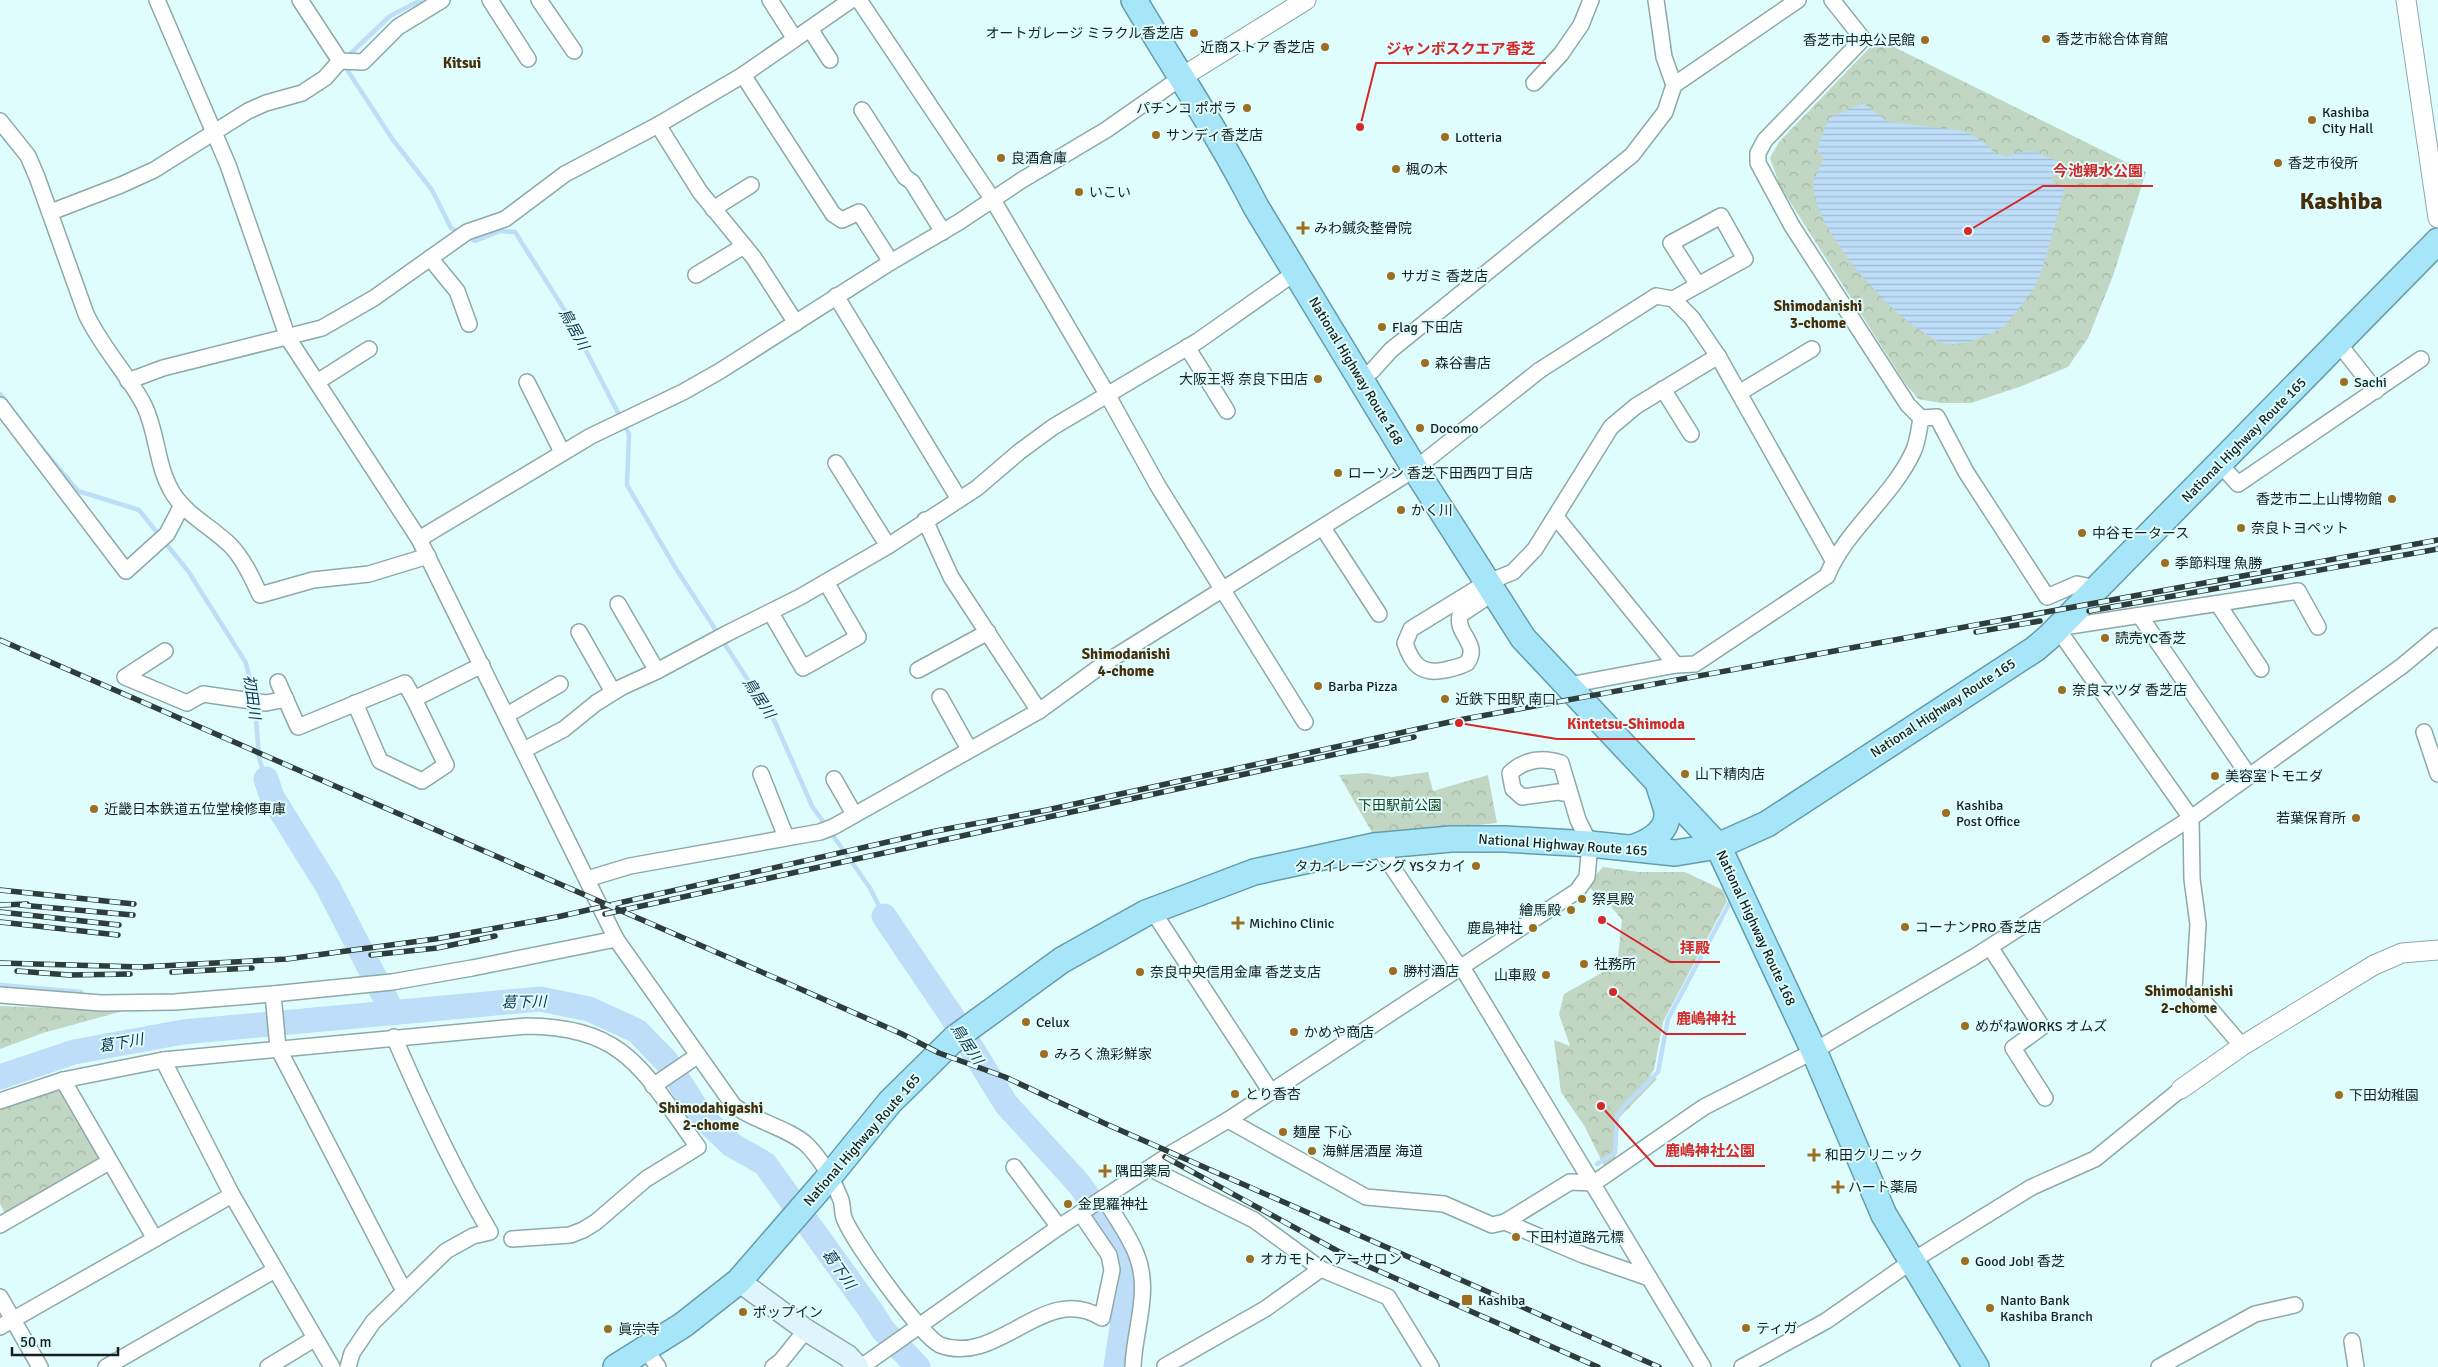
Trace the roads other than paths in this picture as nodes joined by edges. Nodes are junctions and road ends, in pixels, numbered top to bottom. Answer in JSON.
{"nodes":[{"id":1,"x":157,"y":0,"type":"edge"},
{"id":2,"x":300,"y":0,"type":"edge"},
{"id":3,"x":442,"y":0,"type":"edge"},
{"id":4,"x":490,"y":0,"type":"edge"},
{"id":5,"x":539,"y":0,"type":"edge"},
{"id":6,"x":770,"y":0,"type":"edge"},
{"id":7,"x":851,"y":0,"type":"edge"},
{"id":8,"x":860,"y":0,"type":"edge"},
{"id":9,"x":1134,"y":0,"type":"edge"},
{"id":10,"x":1306,"y":0,"type":"edge"},
{"id":11,"x":1591,"y":0,"type":"edge"},
{"id":12,"x":1656,"y":0,"type":"edge"},
{"id":13,"x":1798,"y":0,"type":"edge"},
{"id":14,"x":1832,"y":0,"type":"edge"},
{"id":15,"x":2406,"y":0,"type":"edge"},
{"id":16,"x":810,"y":29,"type":"junction"},
{"id":17,"x":795,"y":39,"type":"junction"},
{"id":18,"x":574,"y":51,"type":"dead end"},
{"id":19,"x":528,"y":59,"type":"dead end"},
{"id":20,"x":830,"y":60,"type":"dead end"},
{"id":21,"x":340,"y":62,"type":"junction"},
{"id":22,"x":743,"y":75,"type":"junction"},
{"id":23,"x":1182,"y":77,"type":"junction"},
{"id":24,"x":1534,"y":83,"type":"dead end"},
{"id":25,"x":1674,"y":85,"type":"junction"},
{"id":26,"x":862,"y":110,"type":"dead end"},
{"id":27,"x":0,"y":121,"type":"edge"},
{"id":28,"x":658,"y":125,"type":"junction"},
{"id":29,"x":214,"y":132,"type":"junction"},
{"id":30,"x":751,"y":185,"type":"dead end"},
{"id":31,"x":993,"y":200,"type":"junction"},
{"id":32,"x":713,"y":209,"type":"junction"},
{"id":33,"x":51,"y":212,"type":"junction"},
{"id":34,"x":2438,"y":218,"type":"edge"},
{"id":35,"x":944,"y":232,"type":"junction"},
{"id":36,"x":2438,"y":241,"type":"edge"},
{"id":37,"x":744,"y":246,"type":"junction"},
{"id":38,"x":430,"y":258,"type":"junction"},
{"id":39,"x":890,"y":262,"type":"junction"},
{"id":40,"x":1296,"y":272,"type":"junction"},
{"id":41,"x":696,"y":275,"type":"dead end"},
{"id":42,"x":1698,"y":285,"type":"junction"},
{"id":43,"x":836,"y":296,"type":"junction"},
{"id":44,"x":1673,"y":299,"type":"junction"},
{"id":45,"x":796,"y":323,"type":"junction"},
{"id":46,"x":469,"y":324,"type":"dead end"},
{"id":47,"x":288,"y":338,"type":"junction"},
{"id":48,"x":2339,"y":344,"type":"junction"},
{"id":49,"x":1187,"y":347,"type":"junction"},
{"id":50,"x":369,"y":349,"type":"dead end"},
{"id":51,"x":1812,"y":349,"type":"dead end"},
{"id":52,"x":1718,"y":356,"type":"junction"},
{"id":53,"x":2421,"y":359,"type":"dead end"},
{"id":54,"x":1359,"y":377,"type":"junction"},
{"id":55,"x":128,"y":381,"type":"junction"},
{"id":56,"x":317,"y":382,"type":"junction"},
{"id":57,"x":527,"y":382,"type":"dead end"},
{"id":58,"x":1663,"y":389,"type":"junction"},
{"id":59,"x":2376,"y":391,"type":"junction"},
{"id":60,"x":1740,"y":393,"type":"junction"},
{"id":61,"x":1107,"y":394,"type":"junction"},
{"id":62,"x":0,"y":405,"type":"edge"},
{"id":63,"x":1226,"y":412,"type":"dead end"},
{"id":64,"x":1921,"y":418,"type":"junction"},
{"id":65,"x":1691,"y":434,"type":"dead end"},
{"id":66,"x":562,"y":452,"type":"junction"},
{"id":67,"x":836,"y":463,"type":"dead end"},
{"id":68,"x":2220,"y":464,"type":"junction"},
{"id":69,"x":1415,"y":469,"type":"junction"},
{"id":70,"x":960,"y":499,"type":"junction"},
{"id":71,"x":182,"y":505,"type":"junction"},
{"id":72,"x":1556,"y":517,"type":"junction"},
{"id":73,"x":926,"y":520,"type":"junction"},
{"id":74,"x":1323,"y":528,"type":"junction"},
{"id":75,"x":419,"y":539,"type":"junction"},
{"id":76,"x":888,"y":546,"type":"junction"},
{"id":77,"x":428,"y":556,"type":"junction"},
{"id":78,"x":1833,"y":560,"type":"junction"},
{"id":79,"x":826,"y":582,"type":"junction"},
{"id":80,"x":1489,"y":588,"type":"junction"},
{"id":81,"x":2096,"y":588,"type":"junction"},
{"id":82,"x":1222,"y":590,"type":"junction"},
{"id":83,"x":618,"y":604,"type":"dead end"},
{"id":84,"x":2218,"y":604,"type":"junction"},
{"id":85,"x":771,"y":613,"type":"junction"},
{"id":86,"x":1379,"y":614,"type":"dead end"},
{"id":87,"x":2140,"y":616,"type":"junction"},
{"id":88,"x":2318,"y":627,"type":"dead end"},
{"id":89,"x":2057,"y":628,"type":"junction"},
{"id":90,"x":579,"y":632,"type":"dead end"},
{"id":91,"x":988,"y":632,"type":"junction"},
{"id":92,"x":2438,"y":636,"type":"edge"},
{"id":93,"x":164,"y":652,"type":"dead end"},
{"id":94,"x":482,"y":665,"type":"junction"},
{"id":95,"x":1676,"y":665,"type":"junction"},
{"id":96,"x":2261,"y":669,"type":"dead end"},
{"id":97,"x":918,"y":670,"type":"dead end"},
{"id":98,"x":657,"y":671,"type":"junction"},
{"id":99,"x":278,"y":682,"type":"dead end"},
{"id":100,"x":560,"y":684,"type":"dead end"},
{"id":101,"x":1569,"y":685,"type":"junction"},
{"id":102,"x":613,"y":692,"type":"junction"},
{"id":103,"x":940,"y":697,"type":"dead end"},
{"id":104,"x":286,"y":699,"type":"junction"},
{"id":105,"x":414,"y":699,"type":"junction"},
{"id":106,"x":355,"y":704,"type":"junction"},
{"id":107,"x":1039,"y":711,"type":"junction"},
{"id":108,"x":507,"y":715,"type":"junction"},
{"id":109,"x":1305,"y":722,"type":"dead end"},
{"id":110,"x":2424,"y":732,"type":"dead end"},
{"id":111,"x":969,"y":749,"type":"junction"},
{"id":112,"x":524,"y":750,"type":"junction"},
{"id":113,"x":761,"y":774,"type":"dead end"},
{"id":114,"x":2438,"y":774,"type":"edge"},
{"id":115,"x":2249,"y":776,"type":"junction"},
{"id":116,"x":834,"y":779,"type":"dead end"},
{"id":117,"x":1659,"y":785,"type":"junction"},
{"id":118,"x":1570,"y":794,"type":"dead end"},
{"id":119,"x":854,"y":814,"type":"junction"},
{"id":120,"x":2191,"y":818,"type":"junction"},
{"id":121,"x":786,"y":837,"type":"junction"},
{"id":122,"x":1590,"y":844,"type":"junction"},
{"id":123,"x":1378,"y":846,"type":"junction"},
{"id":124,"x":1718,"y":846,"type":"junction"},
{"id":125,"x":1631,"y":848,"type":"junction"},
{"id":126,"x":587,"y":880,"type":"junction"},
{"id":127,"x":1152,"y":910,"type":"junction"},
{"id":128,"x":616,"y":939,"type":"junction"},
{"id":129,"x":1990,"y":947,"type":"junction"},
{"id":130,"x":2438,"y":950,"type":"edge"},
{"id":131,"x":1461,"y":967,"type":"junction"},
{"id":132,"x":0,"y":995,"type":"edge"},
{"id":133,"x":274,"y":998,"type":"junction"},
{"id":134,"x":394,"y":1037,"type":"junction"},
{"id":135,"x":2242,"y":1046,"type":"junction"},
{"id":136,"x":278,"y":1048,"type":"junction"},
{"id":137,"x":1814,"y":1051,"type":"junction"},
{"id":138,"x":698,"y":1056,"type":"junction"},
{"id":139,"x":163,"y":1060,"type":"junction"},
{"id":140,"x":63,"y":1080,"type":"junction"},
{"id":141,"x":654,"y":1086,"type":"junction"},
{"id":142,"x":2181,"y":1089,"type":"joint"},
{"id":143,"x":1271,"y":1092,"type":"junction"},
{"id":144,"x":2046,"y":1098,"type":"dead end"},
{"id":145,"x":0,"y":1102,"type":"edge"},
{"id":146,"x":1228,"y":1120,"type":"junction"},
{"id":147,"x":109,"y":1162,"type":"junction"},
{"id":148,"x":1014,"y":1168,"type":"dead end"},
{"id":149,"x":1151,"y":1169,"type":"junction"},
{"id":150,"x":827,"y":1179,"type":"junction"},
{"id":151,"x":1594,"y":1183,"type":"junction"},
{"id":152,"x":232,"y":1195,"type":"junction"},
{"id":153,"x":1104,"y":1199,"type":"junction"},
{"id":154,"x":1080,"y":1214,"type":"junction"},
{"id":155,"x":1505,"y":1222,"type":"junction"},
{"id":156,"x":0,"y":1225,"type":"edge"},
{"id":157,"x":1059,"y":1227,"type":"junction"},
{"id":158,"x":154,"y":1239,"type":"junction"},
{"id":159,"x":512,"y":1239,"type":"dead end"},
{"id":160,"x":1912,"y":1261,"type":"junction"},
{"id":161,"x":275,"y":1270,"type":"junction"},
{"id":162,"x":1321,"y":1270,"type":"junction"},
{"id":163,"x":1649,"y":1278,"type":"junction"},
{"id":164,"x":739,"y":1280,"type":"junction"},
{"id":165,"x":404,"y":1291,"type":"junction"},
{"id":166,"x":0,"y":1297,"type":"edge"},
{"id":167,"x":2295,"y":1305,"type":"dead end"},
{"id":168,"x":6,"y":1324,"type":"edge"},
{"id":169,"x":919,"y":1326,"type":"junction"},
{"id":170,"x":806,"y":1330,"type":"junction"},
{"id":171,"x":314,"y":1339,"type":"junction"},
{"id":172,"x":2352,"y":1341,"type":"dead end"},
{"id":173,"x":652,"y":1358,"type":"edge"},
{"id":174,"x":867,"y":1365,"type":"edge"},
{"id":175,"x":1165,"y":1366,"type":"edge"},
{"id":176,"x":40,"y":1367,"type":"edge"},
{"id":177,"x":106,"y":1367,"type":"edge"},
{"id":178,"x":268,"y":1367,"type":"edge"},
{"id":179,"x":332,"y":1367,"type":"edge"},
{"id":180,"x":348,"y":1367,"type":"edge"},
{"id":181,"x":616,"y":1367,"type":"edge"},
{"id":182,"x":773,"y":1367,"type":"edge"},
{"id":183,"x":1133,"y":1367,"type":"edge"},
{"id":184,"x":1431,"y":1367,"type":"edge"},
{"id":185,"x":1703,"y":1367,"type":"edge"},
{"id":186,"x":1742,"y":1367,"type":"edge"},
{"id":187,"x":1976,"y":1367,"type":"edge"},
{"id":188,"x":2159,"y":1367,"type":"edge"},
{"id":189,"x":2356,"y":1367,"type":"edge"}],
"edges":[{"from":1,"to":29,"type":"street"},
{"from":2,"to":21,"type":"street"},
{"from":3,"to":21,"type":"street"},
{"from":4,"to":19,"type":"street"},
{"from":5,"to":18,"type":"street"},
{"from":6,"to":17,"type":"street"},
{"from":7,"to":16,"type":"street"},
{"from":8,"to":31,"type":"street"},
{"from":9,"to":23,"type":"highway","name":"National Highway Route 168"},
{"from":10,"to":23,"type":"street"},
{"from":11,"to":24,"type":"street"},
{"from":12,"to":25,"type":"street"},
{"from":13,"to":25,"type":"street"},
{"from":14,"to":64,"type":"street"},
{"from":15,"to":34,"type":"street"},
{"from":16,"to":17,"type":"street"},
{"from":16,"to":20,"type":"street"},
{"from":17,"to":22,"type":"street"},
{"from":21,"to":29,"type":"street"},
{"from":22,"to":28,"type":"street"},
{"from":22,"to":39,"type":"street"},
{"from":23,"to":31,"type":"street"},
{"from":23,"to":40,"type":"highway","name":"National Highway Route 168"},
{"from":25,"to":54,"type":"street"},
{"from":26,"to":35,"type":"street"},
{"from":27,"to":33,"type":"street"},
{"from":28,"to":32,"type":"street"},
{"from":28,"to":38,"type":"street"},
{"from":29,"to":33,"type":"street"},
{"from":29,"to":47,"type":"street"},
{"from":30,"to":32,"type":"street"},
{"from":31,"to":35,"type":"street"},
{"from":31,"to":61,"type":"street"},
{"from":32,"to":37,"type":"street"},
{"from":33,"to":55,"type":"street"},
{"from":35,"to":39,"type":"street"},
{"from":36,"to":48,"type":"highway","name":"National Highway Route 165"},
{"from":37,"to":41,"type":"street"},
{"from":37,"to":45,"type":"street"},
{"from":38,"to":46,"type":"street"},
{"from":38,"to":47,"type":"street"},
{"from":39,"to":43,"type":"street"},
{"from":40,"to":49,"type":"street"},
{"from":40,"to":54,"type":"highway","name":"National Highway Route 168"},
{"from":42,"to":42,"type":"street"},
{"from":42,"to":44,"type":"street"},
{"from":43,"to":45,"type":"street"},
{"from":43,"to":70,"type":"street"},
{"from":44,"to":52,"type":"street"},
{"from":44,"to":69,"type":"street"},
{"from":45,"to":66,"type":"street"},
{"from":47,"to":55,"type":"street"},
{"from":47,"to":56,"type":"street"},
{"from":48,"to":59,"type":"street"},
{"from":48,"to":68,"type":"highway","name":"National Highway Route 165"},
{"from":49,"to":61,"type":"street"},
{"from":49,"to":63,"type":"street"},
{"from":50,"to":56,"type":"street"},
{"from":51,"to":60,"type":"street"},
{"from":52,"to":58,"type":"street"},
{"from":52,"to":60,"type":"street"},
{"from":53,"to":59,"type":"street"},
{"from":54,"to":69,"type":"highway","name":"National Highway Route 168"},
{"from":55,"to":71,"type":"street"},
{"from":56,"to":75,"type":"street"},
{"from":57,"to":66,"type":"street"},
{"from":58,"to":65,"type":"street"},
{"from":58,"to":72,"type":"street"},
{"from":59,"to":68,"type":"street"},
{"from":60,"to":78,"type":"street"},
{"from":61,"to":70,"type":"street"},
{"from":61,"to":82,"type":"street"},
{"from":62,"to":71,"type":"street"},
{"from":64,"to":78,"type":"street"},
{"from":64,"to":81,"type":"street"},
{"from":66,"to":75,"type":"street"},
{"from":67,"to":76,"type":"street"},
{"from":68,"to":81,"type":"highway","name":"National Highway Route 165"},
{"from":69,"to":74,"type":"street"},
{"from":69,"to":80,"type":"highway","name":"National Highway Route 168"},
{"from":70,"to":73,"type":"street"},
{"from":71,"to":77,"type":"street"},
{"from":72,"to":80,"type":"street"},
{"from":72,"to":95,"type":"street"},
{"from":73,"to":76,"type":"street"},
{"from":73,"to":91,"type":"street"},
{"from":74,"to":82,"type":"street"},
{"from":74,"to":86,"type":"street"},
{"from":75,"to":77,"type":"street"},
{"from":76,"to":79,"type":"street"},
{"from":77,"to":94,"type":"street"},
{"from":78,"to":95,"type":"street"},
{"from":79,"to":85,"type":"street"},
{"from":79,"to":85,"type":"street"},
{"from":80,"to":80,"type":"street"},
{"from":80,"to":101,"type":"highway","name":"National Highway Route 168"},
{"from":81,"to":89,"type":"highway","name":"National Highway Route 165"},
{"from":82,"to":107,"type":"street"},
{"from":82,"to":109,"type":"street"},
{"from":83,"to":98,"type":"street"},
{"from":84,"to":87,"type":"street"},
{"from":84,"to":88,"type":"street"},
{"from":84,"to":96,"type":"street"},
{"from":85,"to":98,"type":"street"},
{"from":87,"to":89,"type":"street"},
{"from":87,"to":115,"type":"street"},
{"from":89,"to":120,"type":"street"},
{"from":89,"to":124,"type":"highway","name":"National Highway Route 165"},
{"from":90,"to":102,"type":"street"},
{"from":91,"to":97,"type":"street"},
{"from":91,"to":107,"type":"street"},
{"from":92,"to":115,"type":"street"},
{"from":93,"to":104,"type":"street"},
{"from":94,"to":105,"type":"street"},
{"from":94,"to":108,"type":"street"},
{"from":95,"to":101,"type":"street"},
{"from":98,"to":102,"type":"street"},
{"from":99,"to":104,"type":"street"},
{"from":100,"to":108,"type":"street"},
{"from":101,"to":117,"type":"highway","name":"National Highway Route 168"},
{"from":102,"to":112,"type":"street"},
{"from":103,"to":111,"type":"street"},
{"from":104,"to":106,"type":"street"},
{"from":105,"to":106,"type":"street"},
{"from":105,"to":106,"type":"street"},
{"from":107,"to":111,"type":"street"},
{"from":108,"to":112,"type":"street"},
{"from":110,"to":114,"type":"street"},
{"from":111,"to":119,"type":"street"},
{"from":112,"to":126,"type":"street"},
{"from":113,"to":121,"type":"street"},
{"from":115,"to":120,"type":"street"},
{"from":116,"to":119,"type":"street"},
{"from":117,"to":124,"type":"highway","name":"National Highway Route 168"},
{"from":117,"to":125,"type":"highway"},
{"from":118,"to":122,"type":"street"},
{"from":119,"to":121,"type":"street"},
{"from":120,"to":129,"type":"street"},
{"from":120,"to":135,"type":"street"},
{"from":121,"to":126,"type":"street"},
{"from":122,"to":123,"type":"highway","name":"National Highway Route 165"},
{"from":122,"to":125,"type":"highway","name":"National Highway Route 165"},
{"from":122,"to":131,"type":"street"},
{"from":123,"to":127,"type":"highway","name":"National Highway Route 165"},
{"from":123,"to":131,"type":"street"},
{"from":124,"to":125,"type":"highway","name":"National Highway Route 165"},
{"from":124,"to":137,"type":"highway","name":"National Highway Route 168"},
{"from":126,"to":128,"type":"street"},
{"from":127,"to":143,"type":"street"},
{"from":127,"to":150,"type":"highway","name":"National Highway Route 165"},
{"from":128,"to":133,"type":"street"},
{"from":128,"to":138,"type":"street"},
{"from":129,"to":137,"type":"street"},
{"from":129,"to":144,"type":"street"},
{"from":130,"to":135,"type":"street"},
{"from":131,"to":143,"type":"street"},
{"from":131,"to":151,"type":"street"},
{"from":132,"to":133,"type":"street"},
{"from":133,"to":136,"type":"street"},
{"from":134,"to":136,"type":"street"},
{"from":134,"to":141,"type":"street"},
{"from":134,"to":165,"type":"street"},
{"from":135,"to":142,"type":"street"},
{"from":136,"to":139,"type":"street"},
{"from":136,"to":165,"type":"street"},
{"from":137,"to":151,"type":"street"},
{"from":137,"to":160,"type":"highway","name":"National Highway Route 168"},
{"from":138,"to":141,"type":"street"},
{"from":138,"to":150,"type":"street"},
{"from":139,"to":140,"type":"street"},
{"from":139,"to":152,"type":"street"},
{"from":140,"to":145,"type":"street"},
{"from":140,"to":147,"type":"street"},
{"from":141,"to":159,"type":"street"},
{"from":142,"to":160,"type":"street"},
{"from":143,"to":146,"type":"street"},
{"from":146,"to":149,"type":"street"},
{"from":146,"to":155,"type":"street"},
{"from":147,"to":156,"type":"street"},
{"from":147,"to":158,"type":"street"},
{"from":148,"to":157,"type":"street"},
{"from":149,"to":153,"type":"street"},
{"from":149,"to":162,"type":"street"},
{"from":150,"to":164,"type":"highway","name":"National Highway Route 165"},
{"from":150,"to":169,"type":"street"},
{"from":151,"to":155,"type":"street"},
{"from":151,"to":163,"type":"street"},
{"from":152,"to":158,"type":"street"},
{"from":152,"to":161,"type":"street"},
{"from":153,"to":154,"type":"street"},
{"from":153,"to":183,"type":"street"},
{"from":154,"to":157,"type":"street"},
{"from":154,"to":169,"type":"street"},
{"from":155,"to":163,"type":"street"},
{"from":157,"to":169,"type":"street"},
{"from":158,"to":168,"type":"street"},
{"from":160,"to":186,"type":"street"},
{"from":160,"to":187,"type":"highway","name":"National Highway Route 168"},
{"from":161,"to":171,"type":"street"},
{"from":161,"to":177,"type":"street"},
{"from":162,"to":175,"type":"street"},
{"from":162,"to":184,"type":"street"},
{"from":163,"to":185,"type":"street"},
{"from":164,"to":170,"type":"main road"},
{"from":164,"to":173,"type":"highway","name":"National Highway Route 165"},
{"from":165,"to":180,"type":"street"},
{"from":166,"to":168,"type":"street"},
{"from":167,"to":188,"type":"street"},
{"from":168,"to":176,"type":"street"},
{"from":169,"to":174,"type":"street"},
{"from":170,"to":174,"type":"main road"},
{"from":170,"to":182,"type":"street"},
{"from":171,"to":178,"type":"street"},
{"from":171,"to":179,"type":"street"},
{"from":172,"to":189,"type":"street"},
{"from":173,"to":181,"type":"highway","name":"National Highway Route 165"}]}
